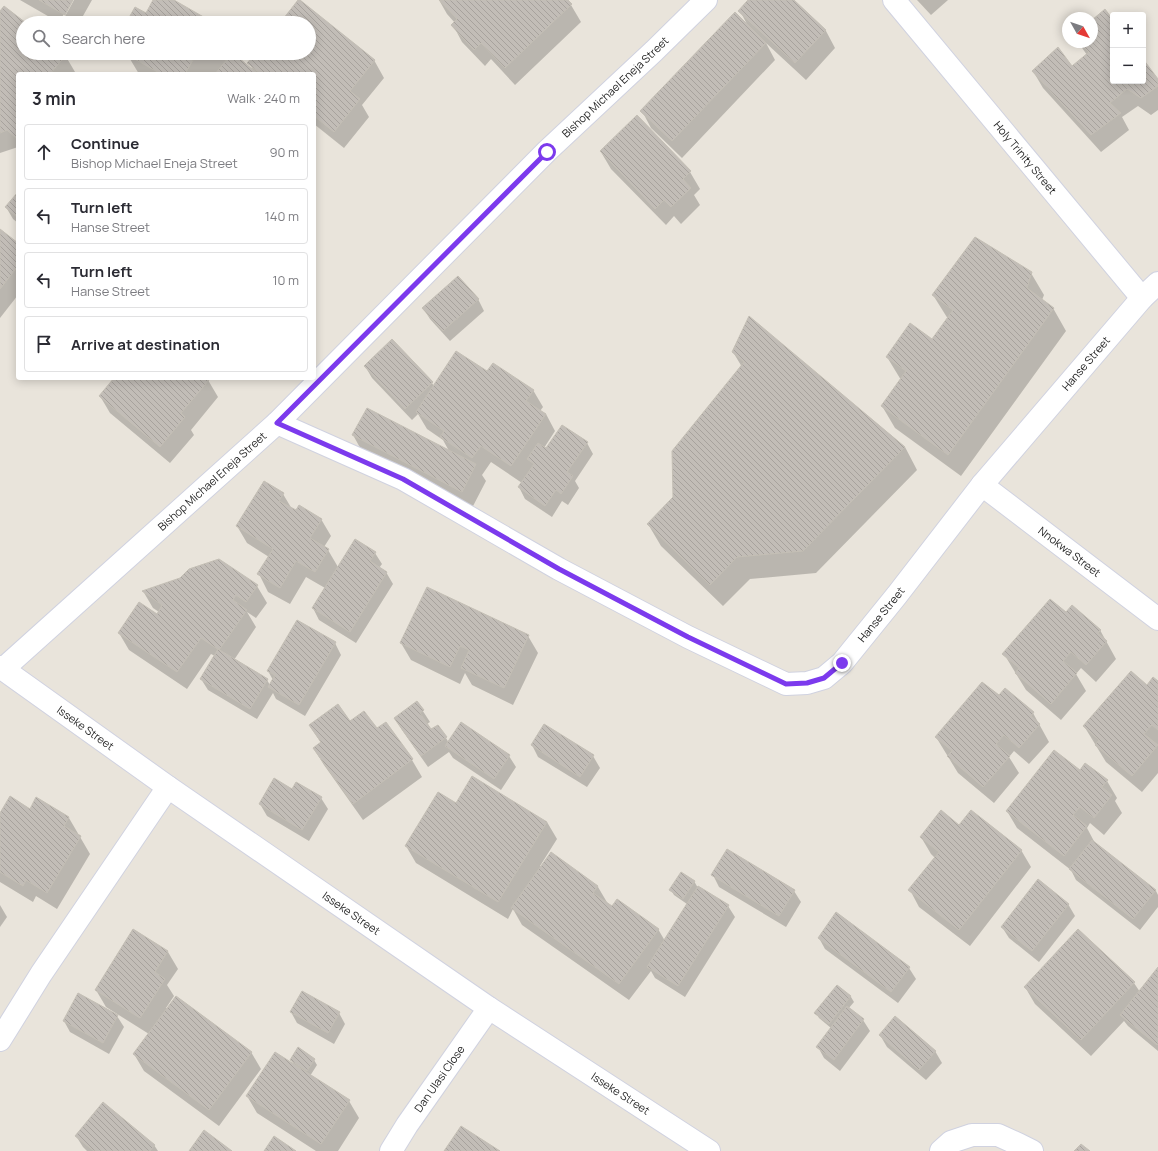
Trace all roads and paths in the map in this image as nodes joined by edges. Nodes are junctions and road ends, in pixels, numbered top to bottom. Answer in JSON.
{"nodes":[{"id":1,"x":706,"y":0,"type":"edge"},
{"id":2,"x":894,"y":0,"type":"edge"},
{"id":3,"x":1158,"y":283,"type":"edge"},
{"id":4,"x":1142,"y":298,"type":"junction"},
{"id":5,"x":277,"y":423,"type":"junction"},
{"id":6,"x":982,"y":485,"type":"junction"},
{"id":7,"x":1158,"y":619,"type":"edge"},
{"id":8,"x":1,"y":668,"type":"edge"},
{"id":9,"x":168,"y":787,"type":"junction"},
{"id":10,"x":489,"y":1008,"type":"junction"},
{"id":11,"x":0,"y":1040,"type":"edge"},
{"id":12,"x":392,"y":1151,"type":"edge"},
{"id":13,"x":709,"y":1151,"type":"edge"},
{"id":14,"x":941,"y":1151,"type":"edge"},
{"id":15,"x":1032,"y":1151,"type":"edge"}],
"edges":[{"from":1,"to":5,"type":"street","name":"Bishop Michael Eneja Street"},
{"from":2,"to":4,"type":"street","name":"Holy Trinity Street"},
{"from":3,"to":4,"type":"street"},
{"from":4,"to":6,"type":"street","name":"Hanse Street"},
{"from":5,"to":6,"type":"street","name":"Hanse Street"},
{"from":5,"to":8,"type":"street","name":"Bishop Michael Eneja Street"},
{"from":6,"to":7,"type":"street","name":"Nnokwa Street"},
{"from":8,"to":9,"type":"street","name":"Isseke Street"},
{"from":9,"to":10,"type":"street","name":"Isseke Street"},
{"from":9,"to":11,"type":"street"},
{"from":10,"to":12,"type":"street","name":"Dan Ulasi Close"},
{"from":10,"to":13,"type":"street","name":"Isseke Street"},
{"from":14,"to":15,"type":"street"}]}
